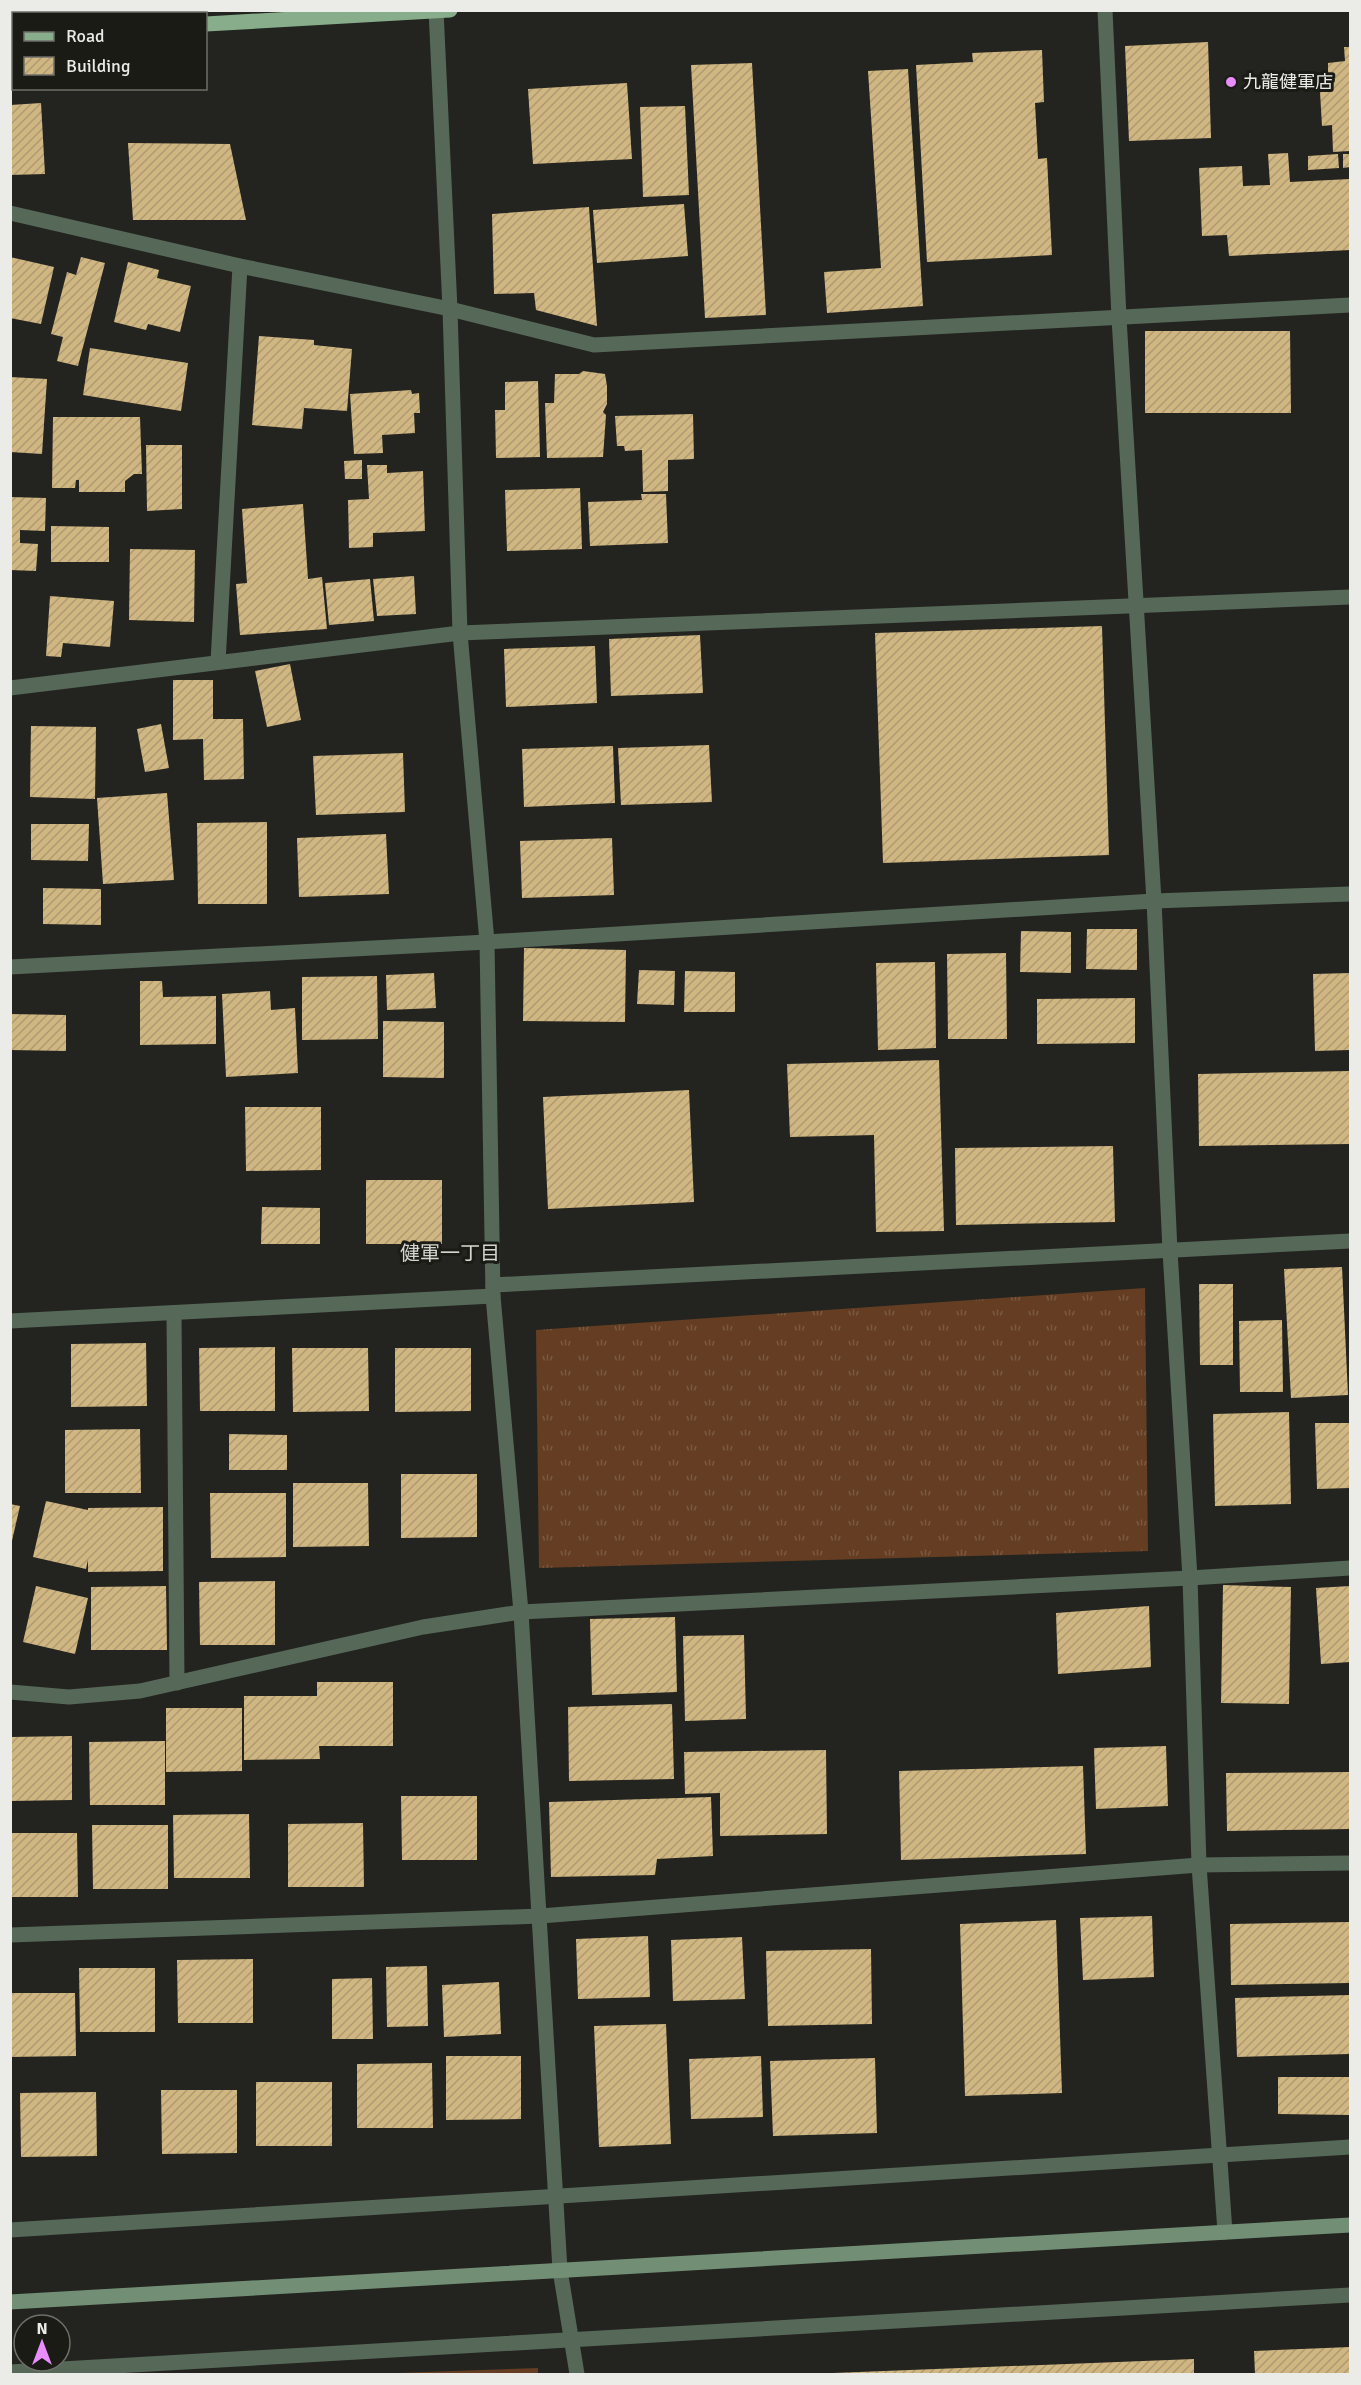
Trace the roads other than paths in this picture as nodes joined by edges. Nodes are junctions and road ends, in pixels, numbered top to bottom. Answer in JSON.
{"nodes":[{"id":1,"x":450,"y":10,"type":"edge"},
{"id":2,"x":1105,"y":10,"type":"edge"},
{"id":3,"x":436,"y":11,"type":"edge"},
{"id":4,"x":207,"y":24,"type":"edge"},
{"id":5,"x":10,"y":213,"type":"edge"},
{"id":6,"x":240,"y":266,"type":"junction"},
{"id":7,"x":1350,"y":305,"type":"edge"},
{"id":8,"x":450,"y":309,"type":"junction"},
{"id":9,"x":1119,"y":318,"type":"junction"},
{"id":10,"x":1350,"y":597,"type":"edge"},
{"id":11,"x":1136,"y":604,"type":"junction"},
{"id":12,"x":460,"y":633,"type":"junction"},
{"id":13,"x":218,"y":662,"type":"junction"},
{"id":14,"x":10,"y":688,"type":"edge"},
{"id":15,"x":1350,"y":894,"type":"edge"},
{"id":16,"x":1154,"y":901,"type":"junction"},
{"id":17,"x":487,"y":942,"type":"junction"},
{"id":18,"x":10,"y":967,"type":"edge"},
{"id":19,"x":1350,"y":1241,"type":"edge"},
{"id":20,"x":1170,"y":1251,"type":"junction"},
{"id":21,"x":493,"y":1291,"type":"junction"},
{"id":22,"x":174,"y":1313,"type":"junction"},
{"id":23,"x":10,"y":1321,"type":"edge"},
{"id":24,"x":1350,"y":1568,"type":"edge"},
{"id":25,"x":1190,"y":1578,"type":"junction"},
{"id":26,"x":521,"y":1612,"type":"junction"},
{"id":27,"x":177,"y":1683,"type":"junction"},
{"id":28,"x":10,"y":1692,"type":"edge"},
{"id":29,"x":1350,"y":1863,"type":"edge"},
{"id":30,"x":1200,"y":1865,"type":"junction"},
{"id":31,"x":540,"y":1916,"type":"junction"},
{"id":32,"x":10,"y":1935,"type":"edge"},
{"id":33,"x":1350,"y":2147,"type":"edge"},
{"id":34,"x":1220,"y":2155,"type":"junction"},
{"id":35,"x":555,"y":2195,"type":"junction"},
{"id":36,"x":1350,"y":2225,"type":"edge"},
{"id":37,"x":10,"y":2230,"type":"edge"},
{"id":38,"x":1225,"y":2232,"type":"junction"},
{"id":39,"x":560,"y":2270,"type":"junction"},
{"id":40,"x":1350,"y":2295,"type":"edge"},
{"id":41,"x":10,"y":2302,"type":"edge"},
{"id":42,"x":572,"y":2342,"type":"junction"},
{"id":43,"x":10,"y":2372,"type":"edge"},
{"id":44,"x":577,"y":2374,"type":"edge"}],
"edges":[{"from":1,"to":3,"type":"main road"},
{"from":2,"to":9,"type":"street"},
{"from":3,"to":4,"type":"main road"},
{"from":3,"to":8,"type":"street"},
{"from":5,"to":6,"type":"street"},
{"from":6,"to":8,"type":"street"},
{"from":6,"to":13,"type":"street"},
{"from":7,"to":9,"type":"street"},
{"from":8,"to":9,"type":"street"},
{"from":8,"to":12,"type":"street"},
{"from":9,"to":11,"type":"street"},
{"from":10,"to":11,"type":"street"},
{"from":11,"to":12,"type":"street"},
{"from":11,"to":16,"type":"street"},
{"from":12,"to":13,"type":"street"},
{"from":12,"to":17,"type":"street"},
{"from":13,"to":14,"type":"street"},
{"from":15,"to":16,"type":"street"},
{"from":16,"to":17,"type":"street"},
{"from":16,"to":20,"type":"street"},
{"from":17,"to":18,"type":"street"},
{"from":17,"to":21,"type":"street"},
{"from":19,"to":20,"type":"street"},
{"from":20,"to":21,"type":"street"},
{"from":20,"to":25,"type":"street"},
{"from":21,"to":22,"type":"street"},
{"from":21,"to":26,"type":"street"},
{"from":22,"to":23,"type":"street"},
{"from":22,"to":27,"type":"street"},
{"from":24,"to":25,"type":"street"},
{"from":25,"to":26,"type":"street"},
{"from":25,"to":30,"type":"street"},
{"from":26,"to":27,"type":"street"},
{"from":26,"to":31,"type":"street"},
{"from":27,"to":28,"type":"street"},
{"from":29,"to":30,"type":"street"},
{"from":30,"to":31,"type":"street"},
{"from":30,"to":34,"type":"street"},
{"from":31,"to":32,"type":"street"},
{"from":31,"to":35,"type":"street"},
{"from":33,"to":34,"type":"street"},
{"from":34,"to":35,"type":"street"},
{"from":34,"to":38,"type":"street"},
{"from":35,"to":37,"type":"street"},
{"from":35,"to":39,"type":"street"},
{"from":36,"to":38,"type":"street"},
{"from":38,"to":39,"type":"street"},
{"from":39,"to":41,"type":"street"},
{"from":39,"to":42,"type":"street"},
{"from":40,"to":42,"type":"street"},
{"from":42,"to":43,"type":"street"},
{"from":42,"to":44,"type":"street"}]}
